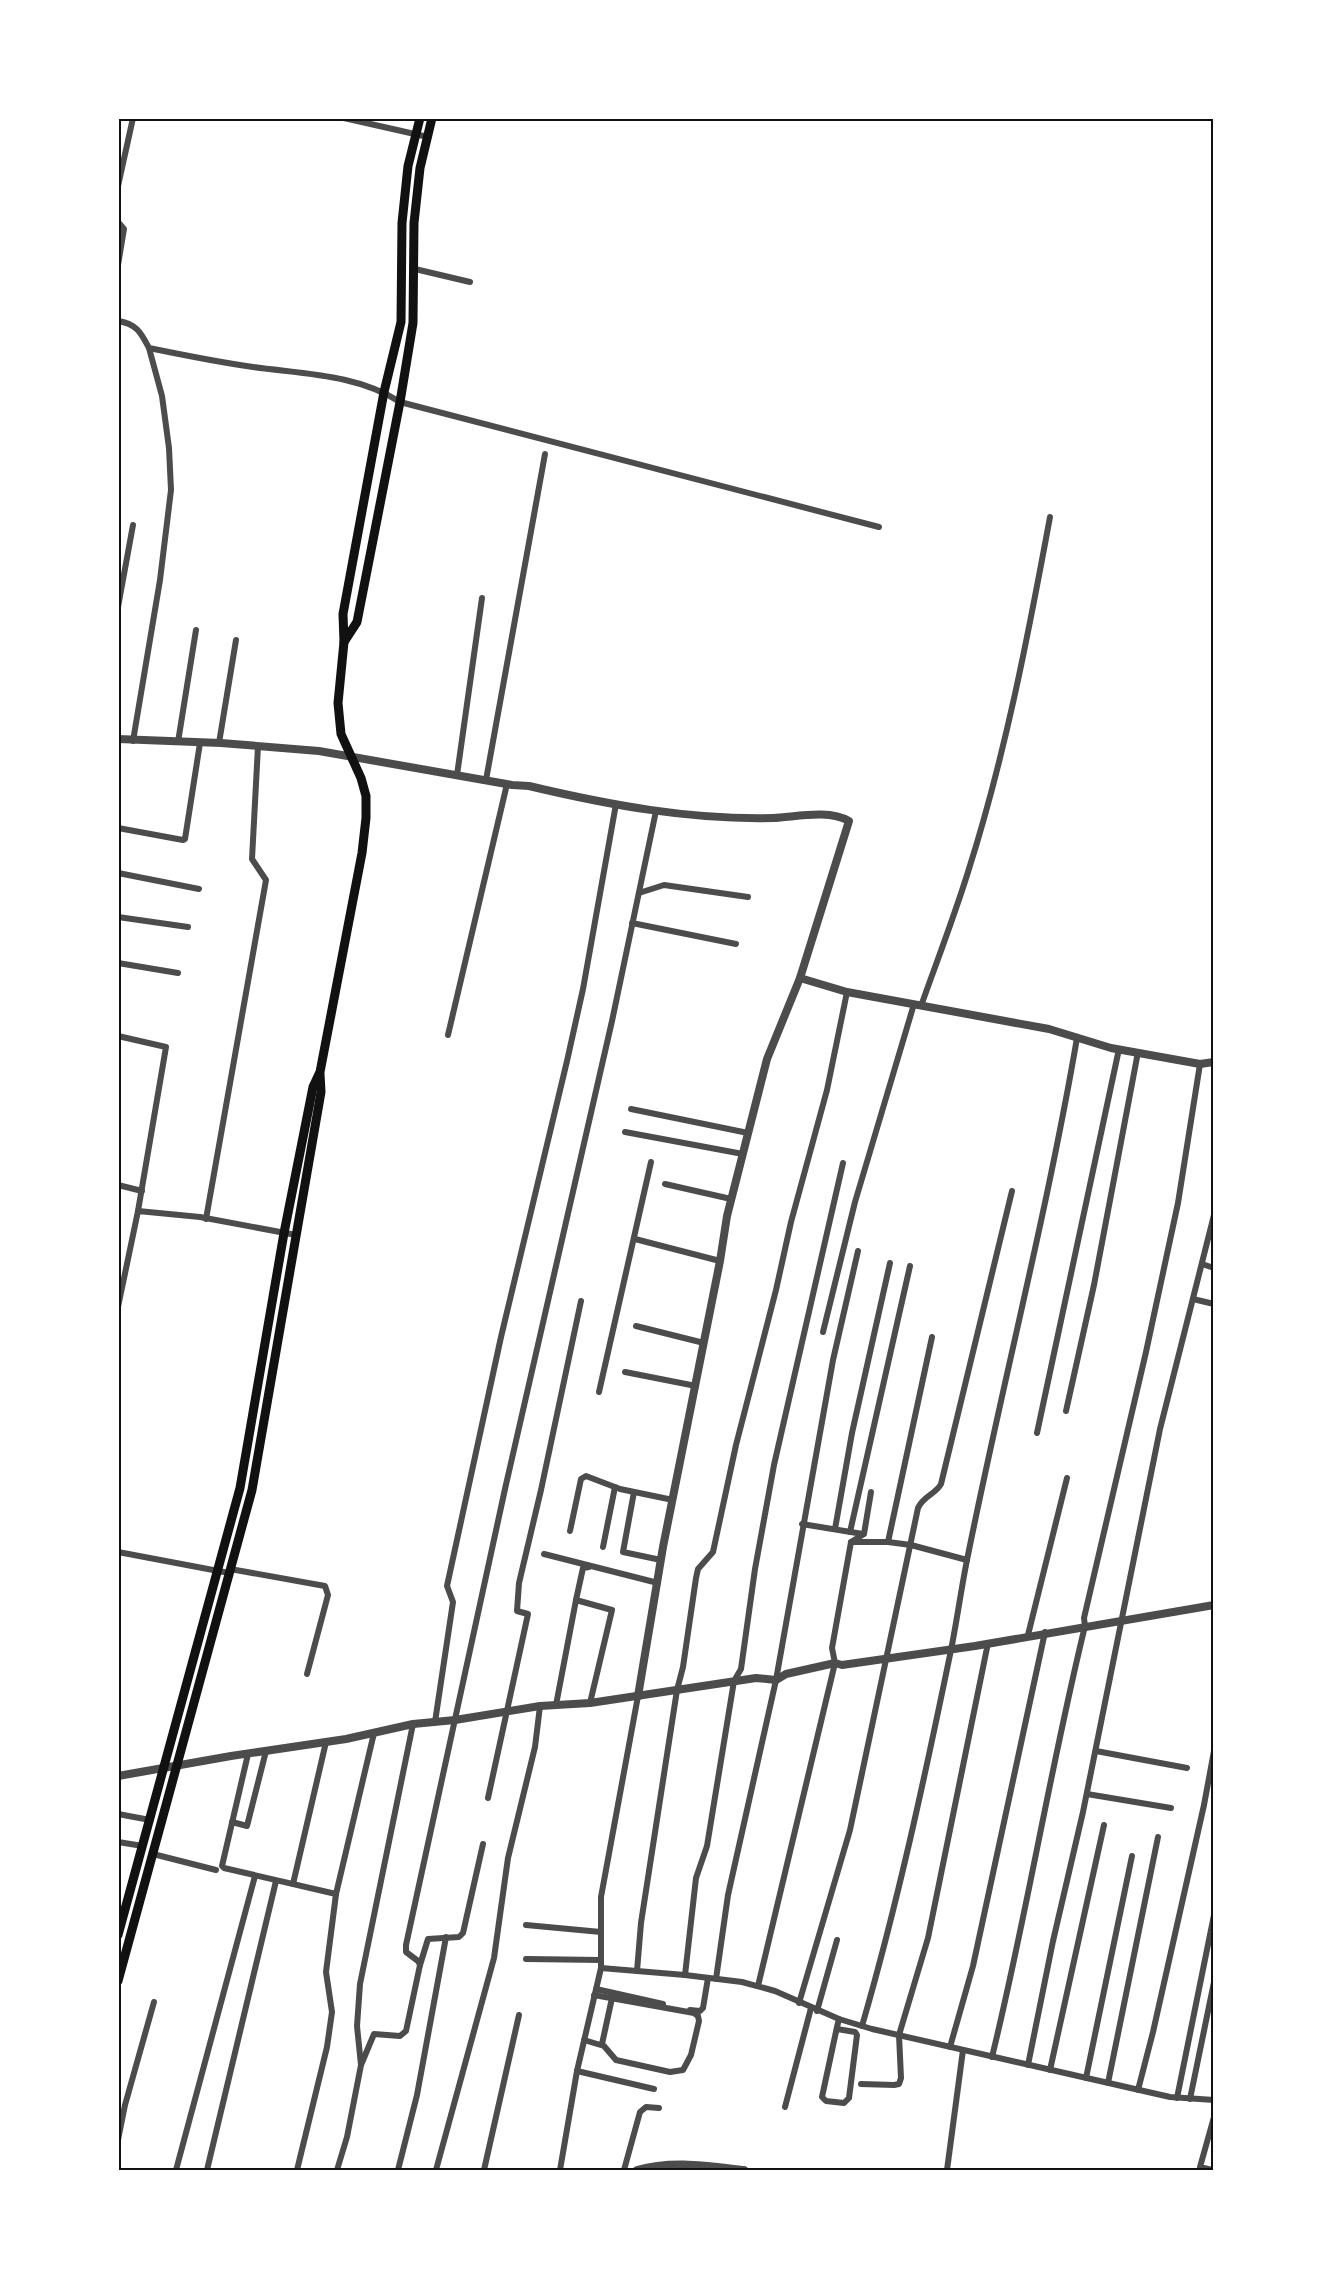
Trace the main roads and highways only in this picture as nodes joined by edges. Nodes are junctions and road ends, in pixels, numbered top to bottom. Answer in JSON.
{"nodes":[{"id":1,"x":420,"y":118,"type":"edge"},
{"id":2,"x":432,"y":118,"type":"edge"},
{"id":3,"x":344,"y":642,"type":"junction"},
{"id":4,"x":320,"y":1072,"type":"junction"},
{"id":5,"x":118,"y":1935,"type":"edge"},
{"id":6,"x":118,"y":1981,"type":"edge"}],
"edges":[{"from":1,"to":3,"type":"main road"},
{"from":2,"to":3,"type":"main road"},
{"from":3,"to":4,"type":"main road"},
{"from":4,"to":5,"type":"main road"},
{"from":4,"to":6,"type":"main road"}]}
